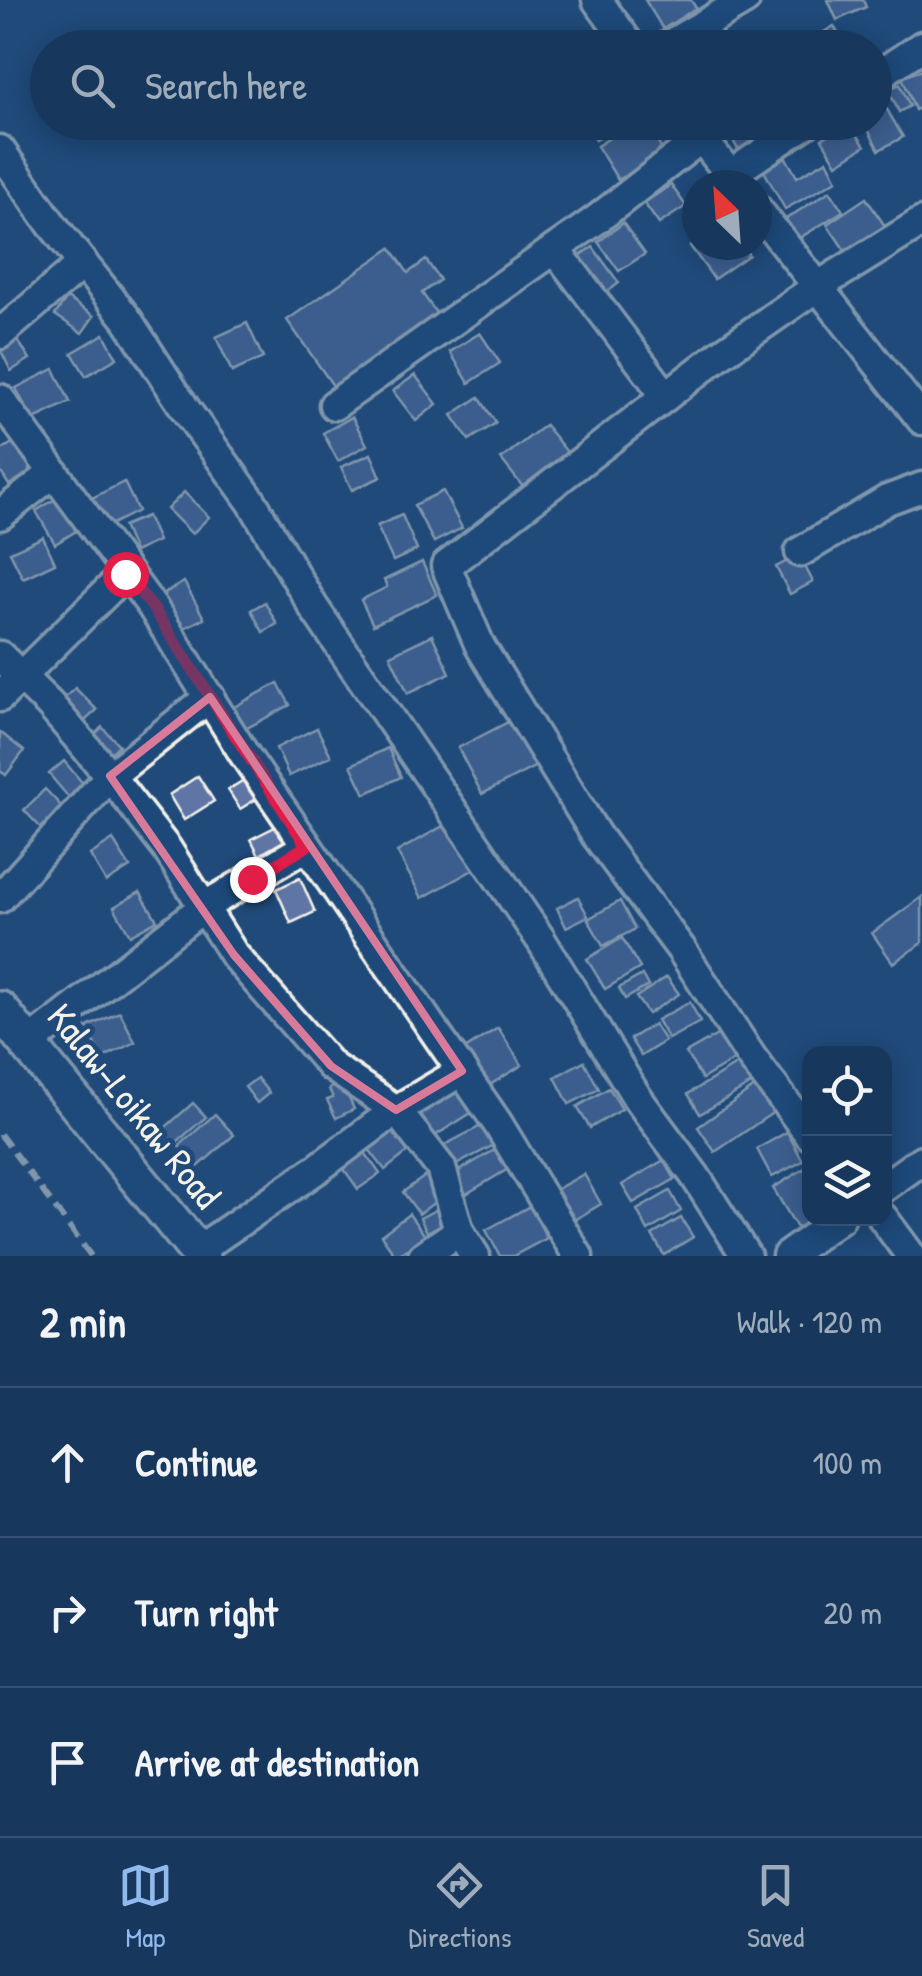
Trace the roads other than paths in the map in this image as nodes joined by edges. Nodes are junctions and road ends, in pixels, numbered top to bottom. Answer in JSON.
{"nodes":[{"id":1,"x":597,"y":0,"type":"edge"},
{"id":2,"x":745,"y":0,"type":"edge"},
{"id":3,"x":619,"y":30,"type":"edge"},
{"id":4,"x":694,"y":30,"type":"edge"},
{"id":5,"x":922,"y":46,"type":"edge"},
{"id":6,"x":892,"y":66,"type":"edge"},
{"id":7,"x":683,"y":140,"type":"edge"},
{"id":8,"x":703,"y":140,"type":"edge"},
{"id":9,"x":785,"y":140,"type":"edge"},
{"id":10,"x":0,"y":150,"type":"edge"},
{"id":11,"x":726,"y":170,"type":"edge"},
{"id":12,"x":747,"y":170,"type":"edge"},
{"id":13,"x":922,"y":222,"type":"edge"},
{"id":14,"x":772,"y":228,"type":"edge"},
{"id":15,"x":555,"y":248,"type":"junction"},
{"id":16,"x":83,"y":263,"type":"junction"},
{"id":17,"x":818,"y":287,"type":"junction"},
{"id":18,"x":0,"y":334,"type":"edge"},
{"id":19,"x":666,"y":396,"type":"junction"},
{"id":20,"x":0,"y":400,"type":"edge"},
{"id":21,"x":334,"y":405,"type":"dead end"},
{"id":22,"x":922,"y":420,"type":"edge"},
{"id":23,"x":52,"y":474,"type":"junction"},
{"id":24,"x":922,"y":486,"type":"edge"},
{"id":25,"x":0,"y":515,"type":"edge"},
{"id":26,"x":800,"y":552,"type":"dead end"},
{"id":27,"x":125,"y":574,"type":"junction"},
{"id":28,"x":6,"y":676,"type":"edge"},
{"id":29,"x":210,"y":697,"type":"junction"},
{"id":30,"x":110,"y":776,"type":"junction"},
{"id":31,"x":307,"y":846,"type":"junction"},
{"id":32,"x":0,"y":898,"type":"edge"},
{"id":33,"x":204,"y":906,"type":"junction"},
{"id":34,"x":0,"y":1010,"type":"edge"},
{"id":35,"x":28,"y":1044,"type":"junction"},
{"id":36,"x":462,"y":1072,"type":"junction"},
{"id":37,"x":396,"y":1110,"type":"junction"},
{"id":38,"x":802,"y":1124,"type":"edge"},
{"id":39,"x":922,"y":1160,"type":"edge"},
{"id":40,"x":892,"y":1181,"type":"edge"},
{"id":41,"x":829,"y":1226,"type":"edge"},
{"id":42,"x":889,"y":1226,"type":"edge"},
{"id":43,"x":459,"y":1231,"type":"junction"},
{"id":44,"x":199,"y":1254,"type":"edge"},
{"id":45,"x":423,"y":1256,"type":"edge"},
{"id":46,"x":475,"y":1256,"type":"edge"},
{"id":47,"x":578,"y":1256,"type":"edge"},
{"id":48,"x":746,"y":1256,"type":"edge"},
{"id":49,"x":788,"y":1256,"type":"edge"},
{"id":50,"x":911,"y":1256,"type":"edge"}],
"edges":[{"from":1,"to":3,"type":"street"},
{"from":2,"to":4,"type":"street"},
{"from":5,"to":6,"type":"street"},
{"from":7,"to":15,"type":"street"},
{"from":8,"to":11,"type":"street"},
{"from":9,"to":12,"type":"street"},
{"from":10,"to":16,"type":"street"},
{"from":13,"to":17,"type":"street"},
{"from":14,"to":17,"type":"street"},
{"from":15,"to":19,"type":"street"},
{"from":15,"to":21,"type":"street"},
{"from":16,"to":18,"type":"street"},
{"from":16,"to":48,"type":"street"},
{"from":17,"to":19,"type":"street"},
{"from":17,"to":22,"type":"street"},
{"from":19,"to":38,"type":"street"},
{"from":20,"to":23,"type":"street"},
{"from":23,"to":25,"type":"street"},
{"from":23,"to":27,"type":"street"},
{"from":24,"to":26,"type":"street"},
{"from":27,"to":28,"type":"street"},
{"from":27,"to":29,"type":"street"},
{"from":28,"to":30,"type":"street"},
{"from":29,"to":30,"type":"street"},
{"from":29,"to":31,"type":"street"},
{"from":30,"to":32,"type":"street"},
{"from":30,"to":33,"type":"street"},
{"from":31,"to":33,"type":"street"},
{"from":31,"to":36,"type":"street"},
{"from":33,"to":35,"type":"street"},
{"from":33,"to":37,"type":"street"},
{"from":34,"to":35,"type":"main road","name":"Kalaw-Loikaw Road"},
{"from":35,"to":44,"type":"main road","name":"Kalaw-Loikaw Road"},
{"from":36,"to":37,"type":"street"},
{"from":36,"to":47,"type":"street"},
{"from":37,"to":43,"type":"street"},
{"from":37,"to":44,"type":"street"},
{"from":39,"to":40,"type":"street"},
{"from":41,"to":49,"type":"street"},
{"from":42,"to":50,"type":"street"},
{"from":43,"to":45,"type":"street"},
{"from":43,"to":46,"type":"street"}]}
